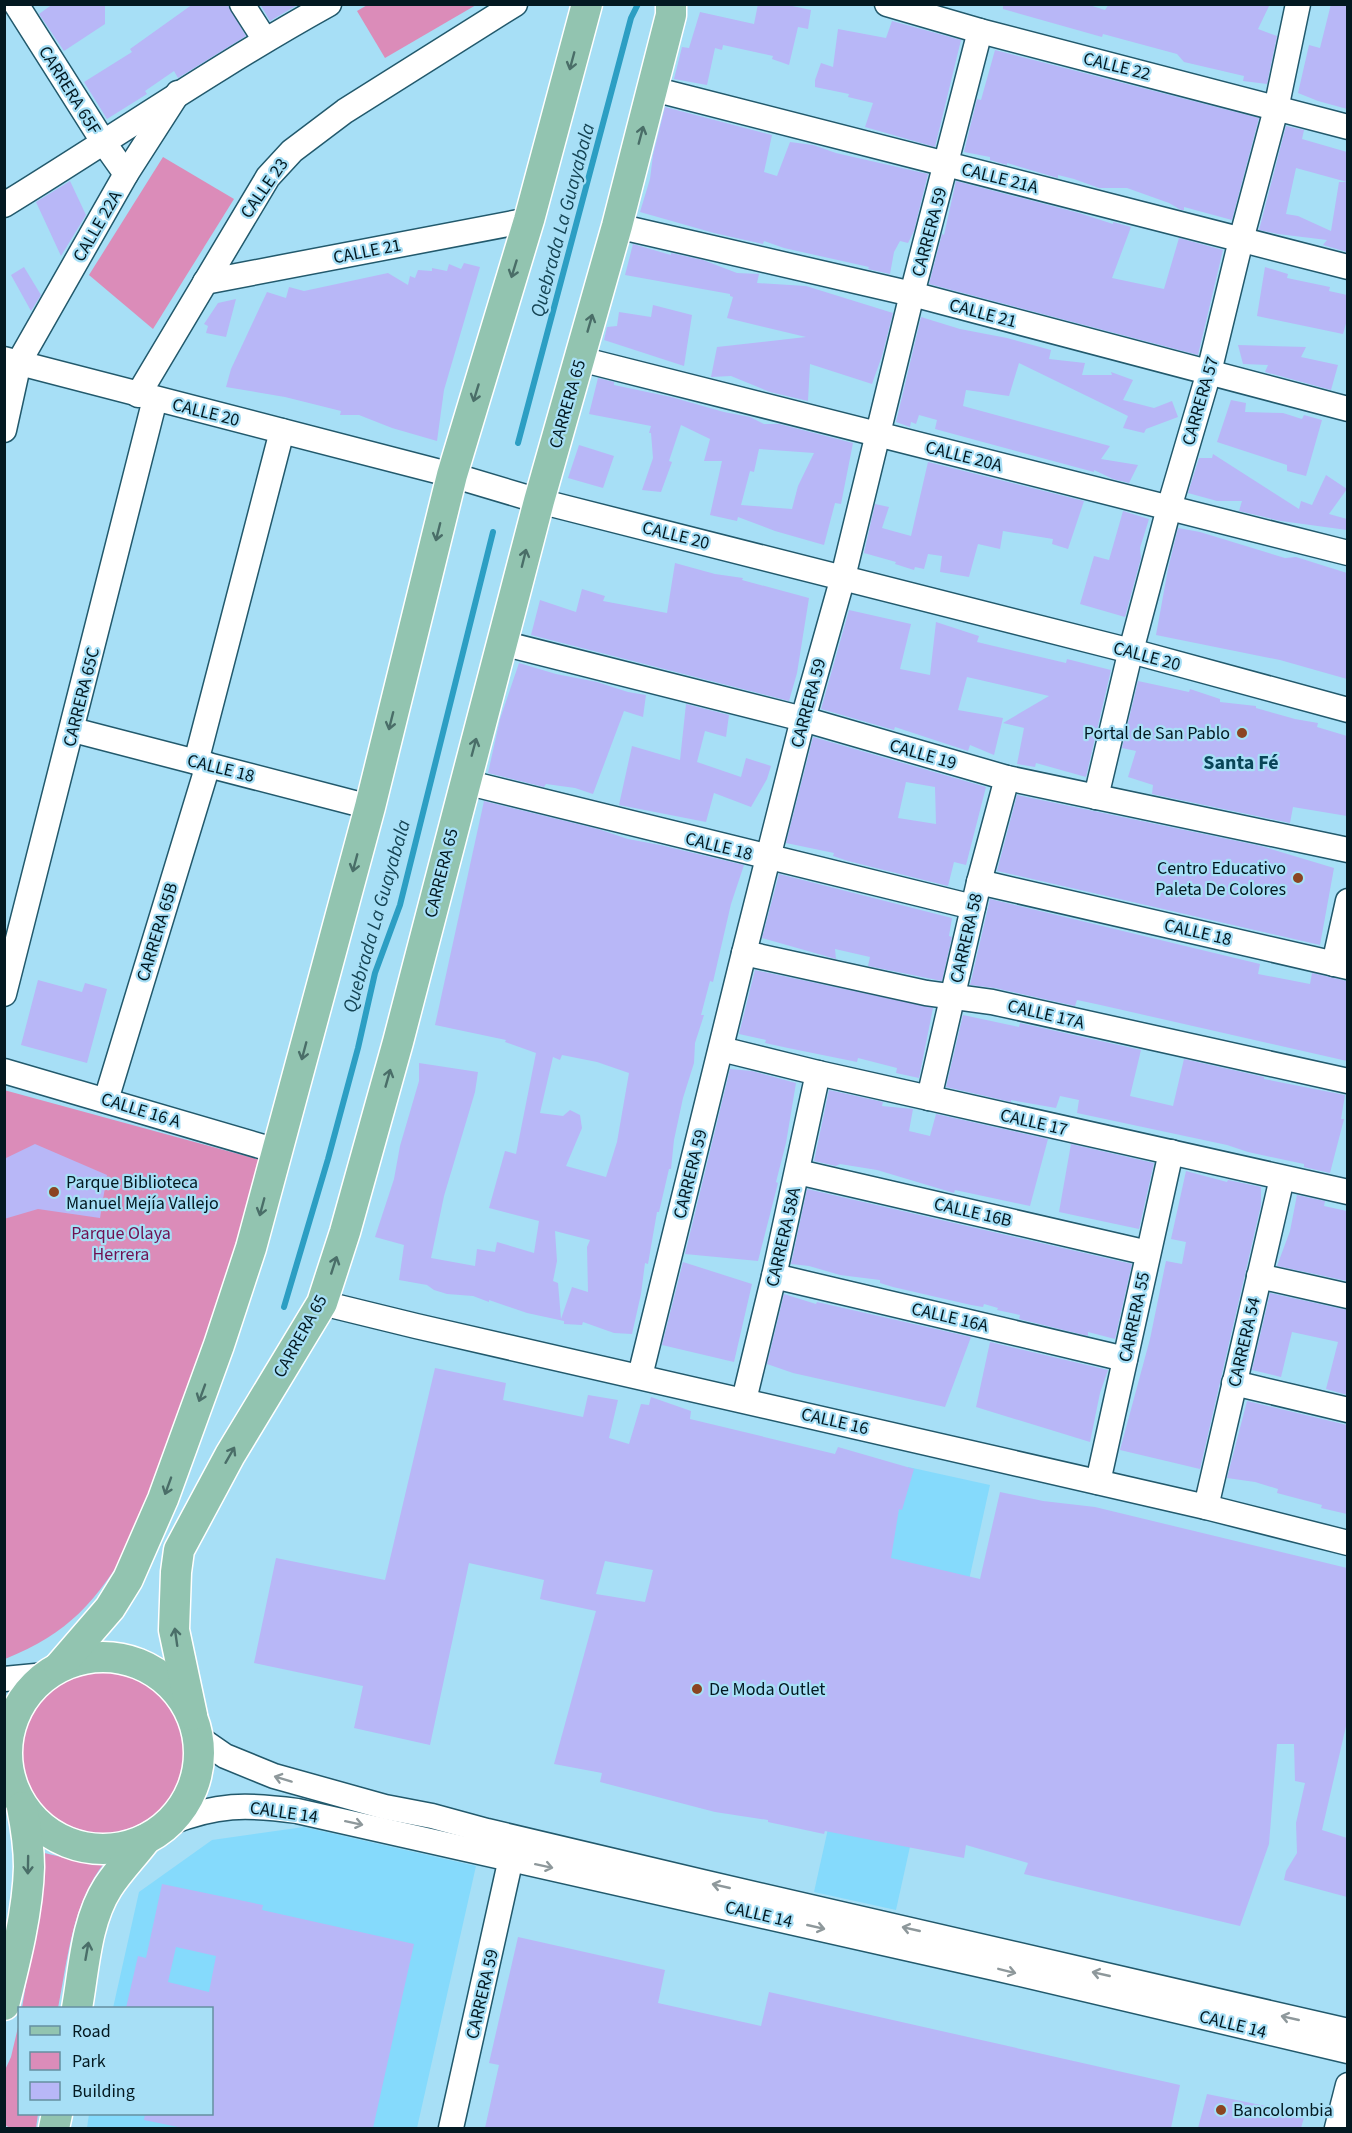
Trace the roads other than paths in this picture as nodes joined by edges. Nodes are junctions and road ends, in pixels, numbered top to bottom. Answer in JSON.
{"nodes":[{"id":1,"x":16,"y":4,"type":"edge"},
{"id":2,"x":242,"y":4,"type":"edge"},
{"id":3,"x":329,"y":4,"type":"edge"},
{"id":4,"x":515,"y":4,"type":"edge"},
{"id":5,"x":586,"y":4,"type":"edge"},
{"id":6,"x":887,"y":4,"type":"edge"},
{"id":7,"x":1298,"y":4,"type":"edge"},
{"id":8,"x":674,"y":8,"type":"edge"},
{"id":9,"x":980,"y":31,"type":"junction"},
{"id":10,"x":265,"y":40,"type":"junction"},
{"id":11,"x":653,"y":89,"type":"junction"},
{"id":12,"x":178,"y":93,"type":"junction"},
{"id":13,"x":1275,"y":108,"type":"junction"},
{"id":14,"x":1347,"y":127,"type":"edge"},
{"id":15,"x":104,"y":143,"type":"junction"},
{"id":16,"x":946,"y":164,"type":"junction"},
{"id":17,"x":126,"y":174,"type":"junction"},
{"id":18,"x":4,"y":205,"type":"edge"},
{"id":19,"x":529,"y":220,"type":"junction"},
{"id":20,"x":617,"y":226,"type":"junction"},
{"id":21,"x":1240,"y":240,"type":"junction"},
{"id":22,"x":1347,"y":267,"type":"edge"},
{"id":23,"x":205,"y":282,"type":"junction"},
{"id":24,"x":912,"y":294,"type":"junction"},
{"id":25,"x":4,"y":341,"type":"edge"},
{"id":26,"x":580,"y":359,"type":"junction"},
{"id":27,"x":12,"y":360,"type":"edge"},
{"id":28,"x":1209,"y":372,"type":"junction"},
{"id":29,"x":147,"y":397,"type":"junction"},
{"id":30,"x":1347,"y":409,"type":"edge"},
{"id":31,"x":4,"y":430,"type":"edge"},
{"id":32,"x":282,"y":431,"type":"junction"},
{"id":33,"x":878,"y":434,"type":"junction"},
{"id":34,"x":452,"y":475,"type":"junction"},
{"id":35,"x":539,"y":501,"type":"junction"},
{"id":36,"x":1169,"y":508,"type":"junction"},
{"id":37,"x":1347,"y":553,"type":"edge"},
{"id":38,"x":843,"y":577,"type":"junction"},
{"id":39,"x":502,"y":643,"type":"junction"},
{"id":40,"x":1131,"y":651,"type":"junction"},
{"id":41,"x":1347,"y":710,"type":"edge"},
{"id":42,"x":803,"y":719,"type":"junction"},
{"id":43,"x":73,"y":730,"type":"junction"},
{"id":44,"x":202,"y":763,"type":"junction"},
{"id":45,"x":1007,"y":778,"type":"junction"},
{"id":46,"x":465,"y":782,"type":"junction"},
{"id":47,"x":1096,"y":797,"type":"junction"},
{"id":48,"x":370,"y":807,"type":"junction"},
{"id":49,"x":1347,"y":850,"type":"edge"},
{"id":50,"x":768,"y":858,"type":"junction"},
{"id":51,"x":979,"y":882,"type":"junction"},
{"id":52,"x":1347,"y":901,"type":"edge"},
{"id":53,"x":973,"y":907,"type":"junction"},
{"id":54,"x":744,"y":953,"type":"junction"},
{"id":55,"x":1341,"y":965,"type":"edge"},
{"id":56,"x":4,"y":994,"type":"edge"},
{"id":57,"x":952,"y":996,"type":"junction"},
{"id":58,"x":721,"y":1049,"type":"junction"},
{"id":59,"x":4,"y":1071,"type":"edge"},
{"id":60,"x":818,"y":1073,"type":"junction"},
{"id":61,"x":1347,"y":1082,"type":"edge"},
{"id":62,"x":929,"y":1098,"type":"junction"},
{"id":63,"x":106,"y":1100,"type":"junction"},
{"id":64,"x":277,"y":1151,"type":"junction"},
{"id":65,"x":1171,"y":1152,"type":"junction"},
{"id":66,"x":798,"y":1172,"type":"junction"},
{"id":67,"x":1282,"y":1178,"type":"junction"},
{"id":68,"x":1346,"y":1185,"type":"edge"},
{"id":69,"x":1148,"y":1253,"type":"junction"},
{"id":70,"x":774,"y":1275,"type":"junction"},
{"id":71,"x":1259,"y":1276,"type":"junction"},
{"id":72,"x":1347,"y":1296,"type":"edge"},
{"id":73,"x":322,"y":1303,"type":"junction"},
{"id":74,"x":1125,"y":1359,"type":"junction"},
{"id":75,"x":640,"y":1376,"type":"junction"},
{"id":76,"x":1234,"y":1383,"type":"junction"},
{"id":77,"x":744,"y":1400,"type":"junction"},
{"id":78,"x":1347,"y":1410,"type":"edge"},
{"id":79,"x":1098,"y":1482,"type":"junction"},
{"id":80,"x":1206,"y":1507,"type":"junction"},
{"id":81,"x":1347,"y":1542,"type":"edge"},
{"id":82,"x":52,"y":1671,"type":"junction"},
{"id":83,"x":4,"y":1679,"type":"edge"},
{"id":84,"x":196,"y":1726,"type":"junction"},
{"id":85,"x":12,"y":1788,"type":"edge"},
{"id":86,"x":158,"y":1831,"type":"junction"},
{"id":87,"x":511,"y":1858,"type":"junction"},
{"id":88,"x":4,"y":2005,"type":"edge"},
{"id":89,"x":77,"y":2007,"type":"edge"},
{"id":90,"x":1347,"y":2031,"type":"edge"},
{"id":91,"x":1347,"y":2051,"type":"edge"},
{"id":92,"x":451,"y":2128,"type":"edge"}],
"edges":[{"from":1,"to":15,"type":"street","name":"CARRERA 65F"},
{"from":2,"to":10,"type":"street"},
{"from":3,"to":10,"type":"street"},
{"from":4,"to":23,"type":"street","name":"CALLE 23"},
{"from":5,"to":19,"type":"main road","one_way":true},
{"from":6,"to":9,"type":"street","name":"CALLE 22"},
{"from":7,"to":13,"type":"street","name":"CARRERA 57"},
{"from":8,"to":11,"type":"main road","name":"CARRERA 65"},
{"from":9,"to":13,"type":"street","name":"CALLE 22"},
{"from":9,"to":16,"type":"street","name":"CARRERA 59"},
{"from":10,"to":12,"type":"street"},
{"from":11,"to":16,"type":"street","name":"CALLE 21A"},
{"from":20,"to":11,"type":"main road","name":"CARRERA 65","one_way":true},
{"from":12,"to":15,"type":"street"},
{"from":12,"to":17,"type":"street","name":"CALLE 22A"},
{"from":13,"to":14,"type":"street","name":"CALLE 22"},
{"from":13,"to":21,"type":"street","name":"CARRERA 57"},
{"from":15,"to":17,"type":"street","name":"CARRERA 65F"},
{"from":15,"to":18,"type":"street"},
{"from":16,"to":21,"type":"street","name":"CALLE 21A"},
{"from":16,"to":24,"type":"street","name":"CARRERA 59"},
{"from":17,"to":27,"type":"street","name":"CALLE 22A"},
{"from":19,"to":23,"type":"street","name":"CALLE 21"},
{"from":19,"to":34,"type":"main road","one_way":true},
{"from":20,"to":24,"type":"street","name":"CALLE 21"},
{"from":26,"to":20,"type":"main road","name":"CARRERA 65","one_way":true},
{"from":21,"to":22,"type":"street","name":"CALLE 21A"},
{"from":21,"to":28,"type":"street","name":"CARRERA 57"},
{"from":23,"to":29,"type":"street","name":"CALLE 23"},
{"from":24,"to":28,"type":"street","name":"CALLE 21"},
{"from":24,"to":33,"type":"street","name":"CARRERA 59"},
{"from":25,"to":27,"type":"street"},
{"from":26,"to":33,"type":"street","name":"CALLE 20A"},
{"from":26,"to":35,"type":"main road","name":"CARRERA 65"},
{"from":27,"to":29,"type":"street","name":"CALLE 20"},
{"from":27,"to":31,"type":"street","name":"CALLE 22A"},
{"from":28,"to":30,"type":"street","name":"CALLE 21"},
{"from":28,"to":36,"type":"street","name":"CARRERA 57"},
{"from":29,"to":32,"type":"street","name":"CALLE 20"},
{"from":29,"to":43,"type":"street","name":"CARRERA 65C"},
{"from":32,"to":34,"type":"street","name":"CALLE 20"},
{"from":32,"to":44,"type":"street","name":"CARRERA 65B"},
{"from":33,"to":36,"type":"street","name":"CALLE 20A"},
{"from":33,"to":38,"type":"street","name":"CARRERA 59"},
{"from":34,"to":35,"type":"street","name":"CALLE 20"},
{"from":34,"to":48,"type":"main road","one_way":true},
{"from":35,"to":38,"type":"street","name":"CALLE 20"},
{"from":39,"to":35,"type":"main road","name":"CARRERA 65","one_way":true},
{"from":36,"to":37,"type":"street","name":"CALLE 20A"},
{"from":36,"to":40,"type":"street","name":"CARRERA 57"},
{"from":38,"to":40,"type":"street","name":"CALLE 20"},
{"from":38,"to":42,"type":"street","name":"CARRERA 59"},
{"from":39,"to":42,"type":"street","name":"CALLE 19"},
{"from":46,"to":39,"type":"main road","name":"CARRERA 65","one_way":true},
{"from":40,"to":41,"type":"street","name":"CALLE 20"},
{"from":40,"to":47,"type":"street","name":"CARRERA 57"},
{"from":42,"to":45,"type":"street","name":"CALLE 19"},
{"from":42,"to":50,"type":"street","name":"CARRERA 59"},
{"from":43,"to":44,"type":"street","name":"CALLE 18"},
{"from":43,"to":56,"type":"street","name":"CARRERA 65C"},
{"from":44,"to":48,"type":"street","name":"CALLE 18"},
{"from":44,"to":63,"type":"street","name":"CARRERA 65B"},
{"from":45,"to":47,"type":"street","name":"CALLE 19"},
{"from":45,"to":51,"type":"street","name":"CARRERA 58"},
{"from":46,"to":50,"type":"street","name":"CALLE 18"},
{"from":73,"to":46,"type":"main road","name":"CARRERA 65","one_way":true},
{"from":47,"to":49,"type":"street","name":"CALLE 19"},
{"from":48,"to":64,"type":"main road","one_way":true},
{"from":50,"to":53,"type":"street","name":"CALLE 18"},
{"from":50,"to":54,"type":"street","name":"CARRERA 59"},
{"from":51,"to":53,"type":"street","name":"CARRERA 58"},
{"from":51,"to":55,"type":"street","name":"CALLE 18"},
{"from":52,"to":55,"type":"street"},
{"from":53,"to":57,"type":"street","name":"CARRERA 58"},
{"from":54,"to":57,"type":"street","name":"CALLE 17A"},
{"from":54,"to":58,"type":"street","name":"CARRERA 59"},
{"from":57,"to":61,"type":"street","name":"CALLE 17A"},
{"from":57,"to":62,"type":"street","name":"CARRERA 58"},
{"from":58,"to":60,"type":"street","name":"CALLE 17"},
{"from":58,"to":75,"type":"street","name":"CARRERA 59"},
{"from":59,"to":63,"type":"street","name":"CALLE 16 A"},
{"from":60,"to":62,"type":"street","name":"CALLE 17"},
{"from":60,"to":66,"type":"street","name":"CARRERA 58A"},
{"from":62,"to":65,"type":"street","name":"CALLE 17"},
{"from":63,"to":64,"type":"street","name":"CALLE 16 A"},
{"from":64,"to":82,"type":"main road","one_way":true},
{"from":65,"to":67,"type":"street","name":"CALLE 17"},
{"from":65,"to":69,"type":"street","name":"CARRERA 55"},
{"from":66,"to":69,"type":"street","name":"CALLE 16B"},
{"from":66,"to":70,"type":"street","name":"CARRERA 58A"},
{"from":67,"to":68,"type":"street","name":"CALLE 17"},
{"from":67,"to":71,"type":"street","name":"CARRERA 54"},
{"from":69,"to":74,"type":"street","name":"CARRERA 55"},
{"from":70,"to":74,"type":"street","name":"CALLE 16A"},
{"from":70,"to":77,"type":"street","name":"CARRERA 58A"},
{"from":71,"to":72,"type":"street"},
{"from":71,"to":76,"type":"street","name":"CARRERA 54"},
{"from":73,"to":75,"type":"street","name":"CALLE 16"},
{"from":84,"to":73,"type":"main road","name":"CARRERA 65","one_way":true},
{"from":74,"to":79,"type":"street","name":"CARRERA 55"},
{"from":75,"to":77,"type":"street","name":"CALLE 16"},
{"from":76,"to":78,"type":"street"},
{"from":76,"to":80,"type":"street","name":"CARRERA 54"},
{"from":77,"to":79,"type":"street","name":"CALLE 16"},
{"from":79,"to":80,"type":"street","name":"CALLE 16"},
{"from":80,"to":81,"type":"street","name":"CALLE 16"},
{"from":82,"to":83,"type":"street"},
{"from":82,"to":84,"type":"main road"},
{"from":82,"to":85,"type":"main road"},
{"from":84,"to":86,"type":"main road"},
{"from":90,"to":84,"type":"street","name":"CALLE 14","one_way":true},
{"from":85,"to":86,"type":"main road"},
{"from":85,"to":88,"type":"main road","one_way":true},
{"from":86,"to":87,"type":"street","name":"CALLE 14","one_way":true},
{"from":89,"to":86,"type":"main road","one_way":true},
{"from":87,"to":91,"type":"street","name":"CALLE 14","one_way":true},
{"from":87,"to":92,"type":"street","name":"CARRERA 59"}]}
